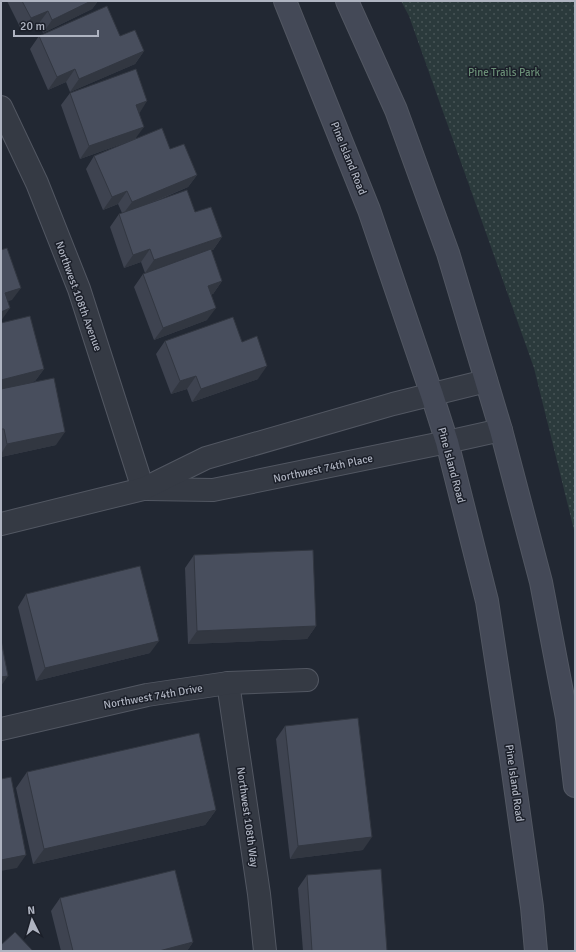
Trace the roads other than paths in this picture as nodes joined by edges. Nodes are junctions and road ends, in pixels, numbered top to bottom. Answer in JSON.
{"nodes":[{"id":1,"x":285,"y":1,"type":"edge"},
{"id":2,"x":347,"y":1,"type":"edge"},
{"id":3,"x":1,"y":107,"type":"edge"},
{"id":4,"x":486,"y":382,"type":"junction"},
{"id":5,"x":432,"y":394,"type":"junction"},
{"id":6,"x":501,"y":430,"type":"junction"},
{"id":7,"x":447,"y":442,"type":"junction"},
{"id":8,"x":143,"y":489,"type":"junction"},
{"id":9,"x":1,"y":524,"type":"edge"},
{"id":10,"x":306,"y":680,"type":"dead end"},
{"id":11,"x":228,"y":683,"type":"junction"},
{"id":12,"x":1,"y":729,"type":"edge"},
{"id":13,"x":575,"y":786,"type":"edge"},
{"id":14,"x":265,"y":951,"type":"edge"},
{"id":15,"x":536,"y":951,"type":"edge"}],
"edges":[{"from":1,"to":5,"type":"main road","name":"Pine Island Road"},
{"from":2,"to":4,"type":"main road"},
{"from":3,"to":8,"type":"street","name":"Northwest 108th Avenue"},
{"from":4,"to":5,"type":"street","name":"Northwest 74th Place"},
{"from":4,"to":6,"type":"main road"},
{"from":5,"to":7,"type":"main road","name":"Pine Island Road"},
{"from":5,"to":8,"type":"street","name":"Northwest 74th Place"},
{"from":6,"to":7,"type":"street","name":"Northwest 74th Place"},
{"from":6,"to":13,"type":"main road"},
{"from":7,"to":8,"type":"street","name":"Northwest 74th Place"},
{"from":7,"to":15,"type":"main road","name":"Pine Island Road"},
{"from":8,"to":9,"type":"street","name":"Northwest 74th Place"},
{"from":10,"to":11,"type":"street","name":"Northwest 74th Drive"},
{"from":11,"to":12,"type":"street","name":"Northwest 74th Drive"},
{"from":11,"to":14,"type":"street","name":"Northwest 108th Way"}]}
